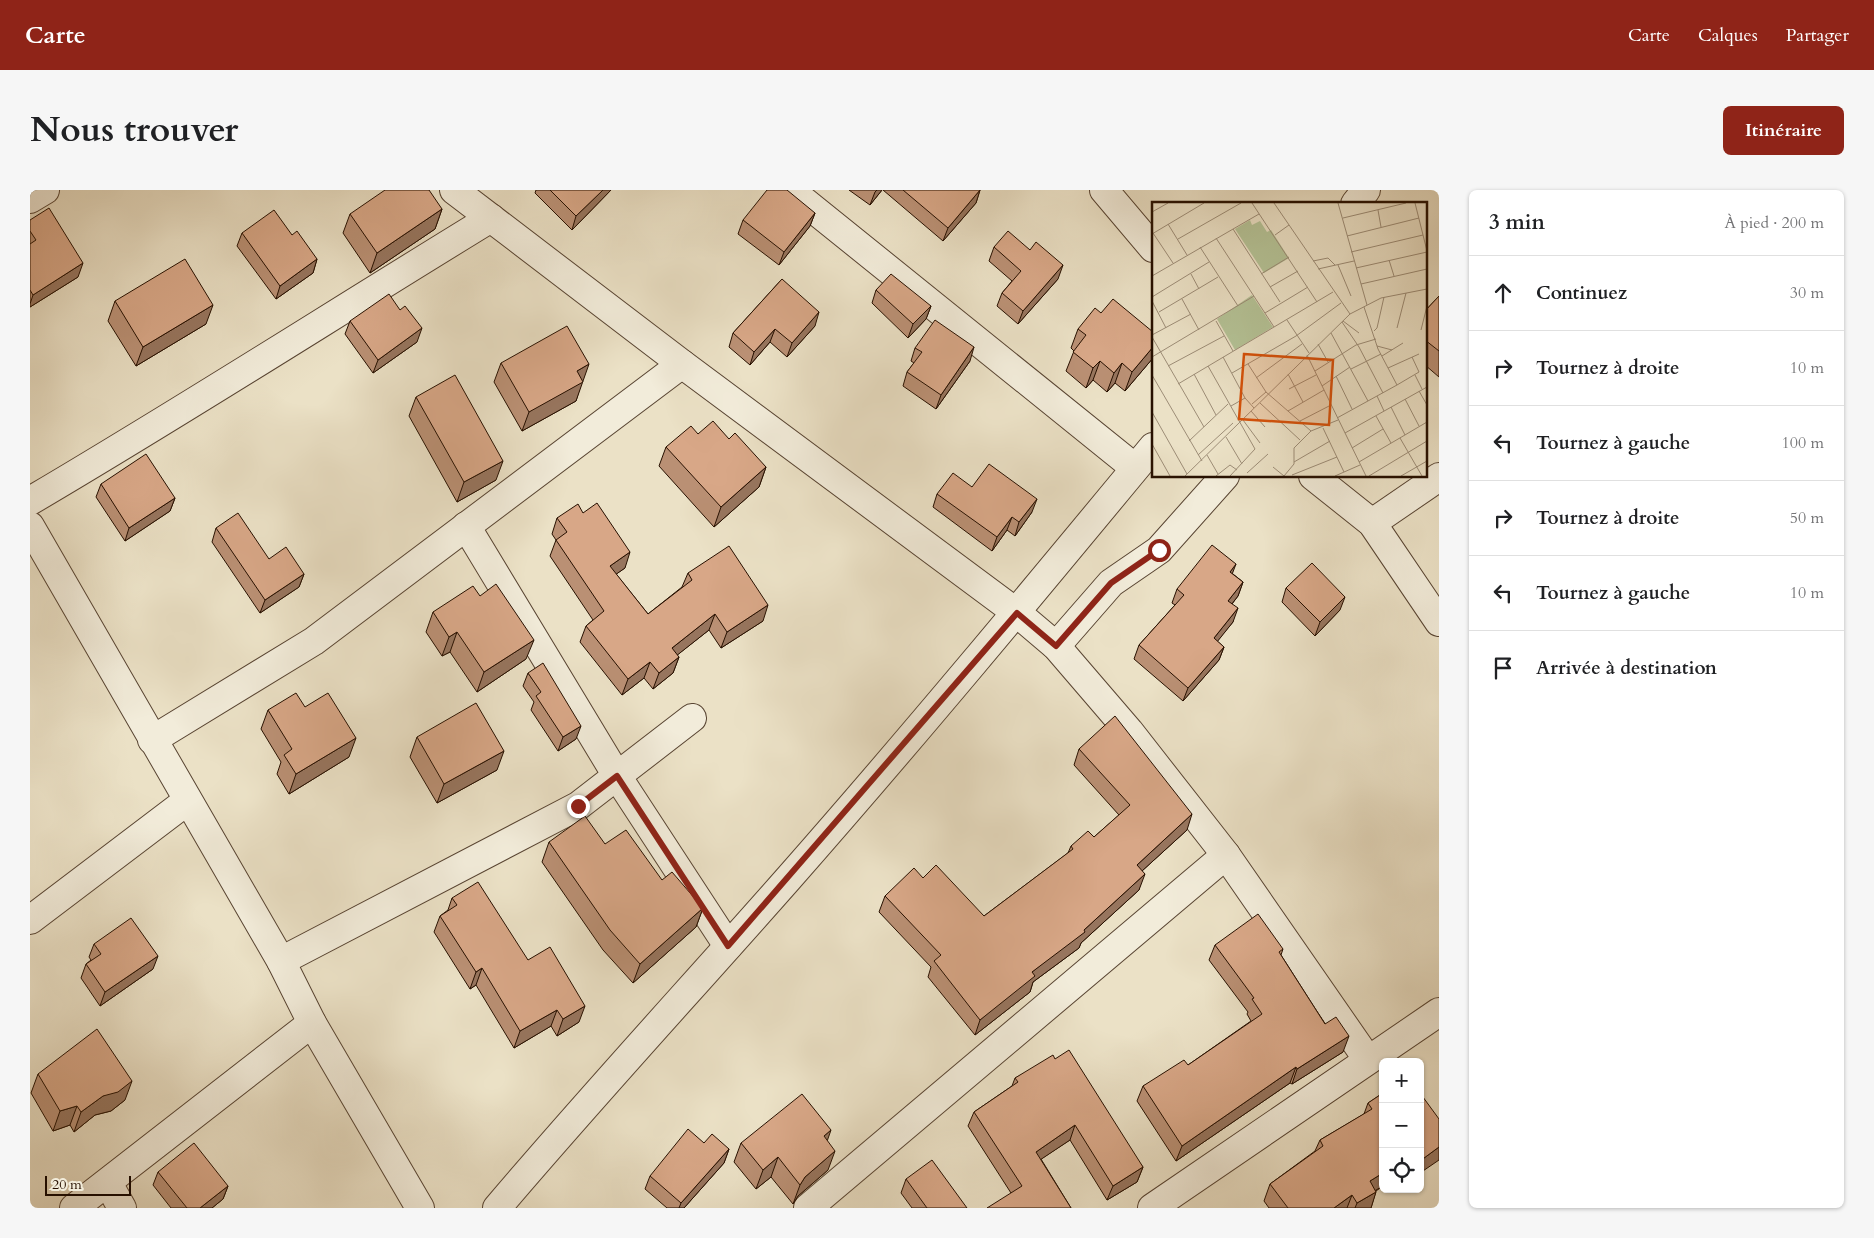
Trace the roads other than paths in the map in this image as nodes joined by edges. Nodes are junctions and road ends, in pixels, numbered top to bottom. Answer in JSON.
{"nodes":[{"id":1,"x":45,"y":190,"type":"edge"},
{"id":2,"x":454,"y":190,"type":"edge"},
{"id":3,"x":790,"y":190,"type":"edge"},
{"id":4,"x":1104,"y":190,"type":"edge"},
{"id":5,"x":1366,"y":190,"type":"edge"},
{"id":6,"x":30,"y":199,"type":"edge"},
{"id":7,"x":1357,"y":202,"type":"edge"},
{"id":8,"x":491,"y":218,"type":"junction"},
{"id":9,"x":1152,"y":247,"type":"edge"},
{"id":10,"x":682,"y":364,"type":"junction"},
{"id":11,"x":1152,"y":448,"type":"edge"},
{"id":12,"x":1135,"y":468,"type":"junction"},
{"id":13,"x":1439,"y":477,"type":"edge"},
{"id":14,"x":1222,"y":478,"type":"edge"},
{"id":15,"x":1316,"y":478,"type":"edge"},
{"id":16,"x":30,"y":502,"type":"edge"},
{"id":17,"x":1372,"y":523,"type":"junction"},
{"id":18,"x":30,"y":526,"type":"edge"},
{"id":19,"x":466,"y":526,"type":"junction"},
{"id":20,"x":1017,"y":613,"type":"junction"},
{"id":21,"x":1439,"y":622,"type":"edge"},
{"id":22,"x":1056,"y":646,"type":"junction"},
{"id":23,"x":692,"y":718,"type":"dead end"},
{"id":24,"x":152,"y":740,"type":"junction"},
{"id":25,"x":617,"y":776,"type":"junction"},
{"id":26,"x":187,"y":801,"type":"junction"},
{"id":27,"x":1226,"y":855,"type":"junction"},
{"id":28,"x":30,"y":920,"type":"edge"},
{"id":29,"x":728,"y":946,"type":"junction"},
{"id":30,"x":281,"y":961,"type":"junction"},
{"id":31,"x":1439,"y":1012,"type":"edge"},
{"id":32,"x":312,"y":1023,"type":"junction"},
{"id":33,"x":1368,"y":1060,"type":"junction"},
{"id":34,"x":108,"y":1183,"type":"junction"},
{"id":35,"x":74,"y":1208,"type":"edge"},
{"id":36,"x":122,"y":1208,"type":"edge"},
{"id":37,"x":420,"y":1208,"type":"edge"},
{"id":38,"x":497,"y":1208,"type":"edge"},
{"id":39,"x":808,"y":1208,"type":"edge"},
{"id":40,"x":1152,"y":1208,"type":"edge"}],
"edges":[{"from":1,"to":6,"type":"street"},
{"from":2,"to":8,"type":"street"},
{"from":3,"to":12,"type":"street"},
{"from":4,"to":9,"type":"street"},
{"from":5,"to":7,"type":"street"},
{"from":8,"to":10,"type":"street"},
{"from":8,"to":16,"type":"street"},
{"from":10,"to":19,"type":"street"},
{"from":10,"to":20,"type":"street"},
{"from":11,"to":12,"type":"street"},
{"from":12,"to":20,"type":"street"},
{"from":13,"to":17,"type":"street"},
{"from":14,"to":22,"type":"street"},
{"from":15,"to":17,"type":"street"},
{"from":17,"to":21,"type":"street"},
{"from":18,"to":24,"type":"street"},
{"from":19,"to":24,"type":"street"},
{"from":19,"to":25,"type":"street"},
{"from":20,"to":22,"type":"street"},
{"from":20,"to":29,"type":"street"},
{"from":22,"to":27,"type":"street"},
{"from":23,"to":25,"type":"street"},
{"from":24,"to":26,"type":"street"},
{"from":25,"to":29,"type":"street"},
{"from":25,"to":30,"type":"street"},
{"from":26,"to":28,"type":"street"},
{"from":26,"to":30,"type":"street"},
{"from":27,"to":33,"type":"street"},
{"from":27,"to":39,"type":"street"},
{"from":29,"to":38,"type":"street"},
{"from":30,"to":32,"type":"street"},
{"from":31,"to":33,"type":"street"},
{"from":32,"to":34,"type":"street"},
{"from":32,"to":37,"type":"street"},
{"from":33,"to":40,"type":"street"},
{"from":34,"to":35,"type":"street"},
{"from":34,"to":36,"type":"street"}]}
